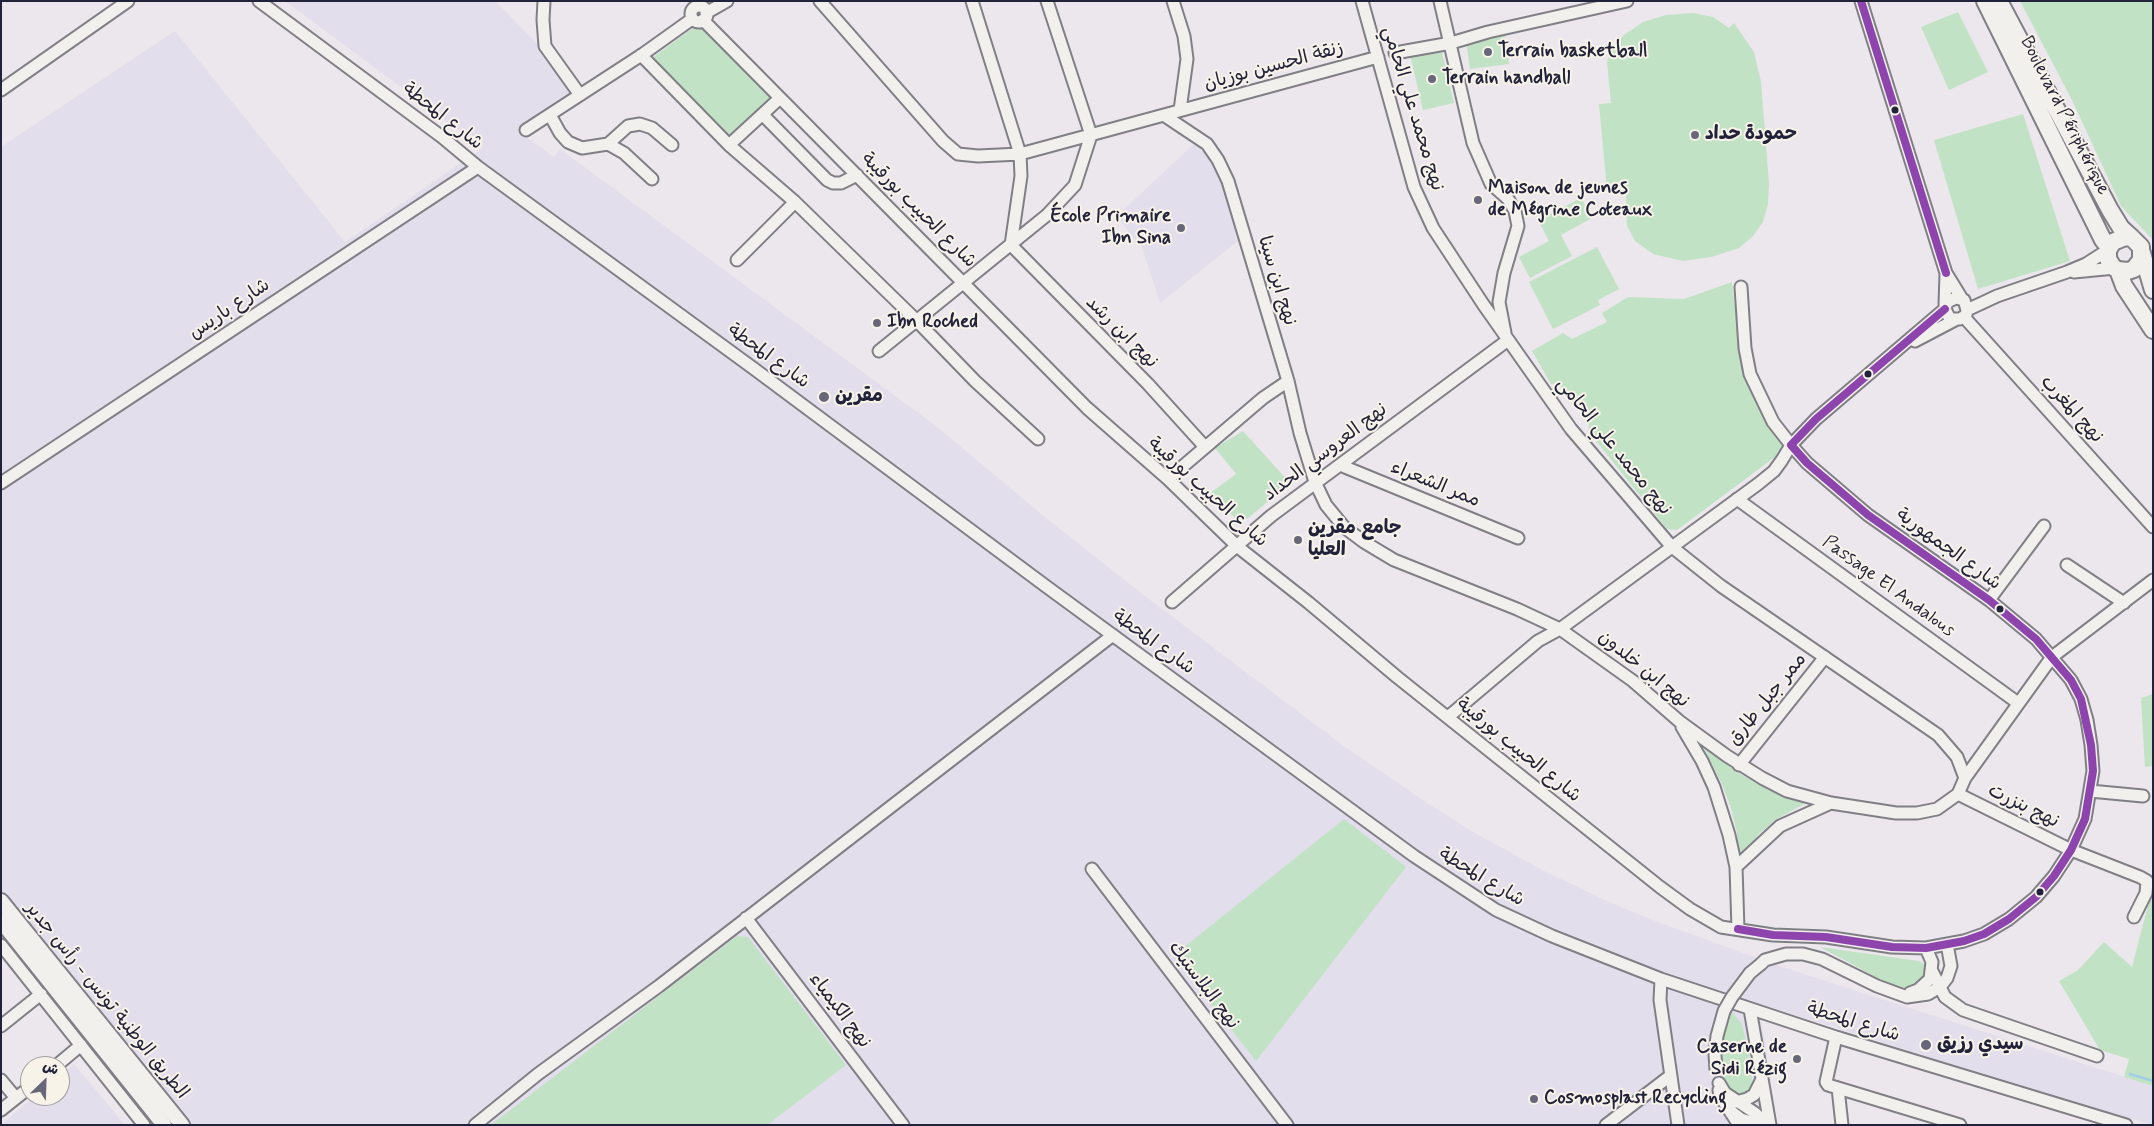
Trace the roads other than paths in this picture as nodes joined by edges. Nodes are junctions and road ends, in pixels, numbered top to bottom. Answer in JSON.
{"nodes":[{"id":1,"x":128,"y":1,"type":"edge"},
{"id":2,"x":259,"y":1,"type":"edge"},
{"id":3,"x":544,"y":1,"type":"edge"},
{"id":4,"x":683,"y":1,"type":"edge"},
{"id":5,"x":726,"y":1,"type":"edge"},
{"id":6,"x":820,"y":1,"type":"edge"},
{"id":7,"x":972,"y":1,"type":"edge"},
{"id":8,"x":1047,"y":1,"type":"edge"},
{"id":9,"x":1172,"y":1,"type":"edge"},
{"id":10,"x":1362,"y":1,"type":"edge"},
{"id":11,"x":1440,"y":1,"type":"edge"},
{"id":12,"x":1627,"y":1,"type":"edge"},
{"id":13,"x":1860,"y":1,"type":"edge"},
{"id":14,"x":1985,"y":1,"type":"edge"},
{"id":15,"x":1999,"y":1,"type":"edge"},
{"id":16,"x":699,"y":12,"type":"edge"},
{"id":17,"x":1450,"y":43,"type":"junction"},
{"id":18,"x":1395,"y":53,"type":"dead end"},
{"id":19,"x":641,"y":55,"type":"junction"},
{"id":20,"x":1378,"y":58,"type":"junction"},
{"id":21,"x":2,"y":89,"type":"edge"},
{"id":22,"x":580,"y":96,"type":"junction"},
{"id":23,"x":780,"y":98,"type":"junction"},
{"id":24,"x":1180,"y":110,"type":"junction"},
{"id":25,"x":550,"y":115,"type":"junction"},
{"id":26,"x":763,"y":115,"type":"junction"},
{"id":27,"x":1165,"y":116,"type":"junction"},
{"id":28,"x":526,"y":130,"type":"dead end"},
{"id":29,"x":1091,"y":135,"type":"junction"},
{"id":30,"x":608,"y":144,"type":"junction"},
{"id":31,"x":672,"y":145,"type":"dead end"},
{"id":32,"x":729,"y":145,"type":"junction"},
{"id":33,"x":1020,"y":154,"type":"junction"},
{"id":34,"x":478,"y":167,"type":"junction"},
{"id":35,"x":857,"y":175,"type":"junction"},
{"id":36,"x":652,"y":179,"type":"dead end"},
{"id":37,"x":795,"y":202,"type":"junction"},
{"id":38,"x":2132,"y":238,"type":"junction"},
{"id":39,"x":1011,"y":245,"type":"junction"},
{"id":40,"x":2109,"y":248,"type":"junction"},
{"id":41,"x":2142,"y":253,"type":"junction"},
{"id":42,"x":737,"y":260,"type":"dead end"},
{"id":43,"x":2116,"y":269,"type":"junction"},
{"id":44,"x":2067,"y":272,"type":"junction"},
{"id":45,"x":1946,"y":273,"type":"junction"},
{"id":46,"x":965,"y":283,"type":"junction"},
{"id":47,"x":1741,"y":287,"type":"dead end"},
{"id":48,"x":2153,"y":290,"type":"edge"},
{"id":49,"x":1945,"y":307,"type":"junction"},
{"id":50,"x":1962,"y":309,"type":"junction"},
{"id":51,"x":916,"y":320,"type":"junction"},
{"id":52,"x":2153,"y":330,"type":"edge"},
{"id":53,"x":1507,"y":338,"type":"junction"},
{"id":54,"x":1900,"y":349,"type":"junction"},
{"id":55,"x":879,"y":351,"type":"dead end"},
{"id":56,"x":1288,"y":381,"type":"junction"},
{"id":57,"x":1038,"y":439,"type":"dead end"},
{"id":58,"x":1791,"y":445,"type":"junction"},
{"id":59,"x":1205,"y":447,"type":"junction"},
{"id":60,"x":1340,"y":465,"type":"junction"},
{"id":61,"x":1168,"y":479,"type":"junction"},
{"id":62,"x":1315,"y":482,"type":"junction"},
{"id":63,"x":1,"y":483,"type":"edge"},
{"id":64,"x":1738,"y":499,"type":"junction"},
{"id":65,"x":2044,"y":526,"type":"dead end"},
{"id":66,"x":2153,"y":526,"type":"edge"},
{"id":67,"x":1518,"y":538,"type":"dead end"},
{"id":68,"x":1238,"y":546,"type":"junction"},
{"id":69,"x":1672,"y":547,"type":"junction"},
{"id":70,"x":2067,"y":564,"type":"dead end"},
{"id":71,"x":2153,"y":580,"type":"edge"},
{"id":72,"x":1989,"y":600,"type":"junction"},
{"id":73,"x":1172,"y":602,"type":"dead end"},
{"id":74,"x":2124,"y":603,"type":"junction"},
{"id":75,"x":1560,"y":629,"type":"junction"},
{"id":76,"x":1113,"y":635,"type":"junction"},
{"id":77,"x":2052,"y":656,"type":"junction"},
{"id":78,"x":1824,"y":658,"type":"junction"},
{"id":79,"x":2018,"y":703,"type":"junction"},
{"id":80,"x":1448,"y":717,"type":"junction"},
{"id":81,"x":1679,"y":721,"type":"junction"},
{"id":82,"x":1739,"y":764,"type":"junction"},
{"id":83,"x":1965,"y":778,"type":"junction"},
{"id":84,"x":2090,"y":791,"type":"junction"},
{"id":85,"x":1958,"y":794,"type":"junction"},
{"id":86,"x":2143,"y":796,"type":"dead end"},
{"id":87,"x":1831,"y":803,"type":"junction"},
{"id":88,"x":2071,"y":850,"type":"junction"},
{"id":89,"x":1736,"y":867,"type":"junction"},
{"id":90,"x":1092,"y":869,"type":"dead end"},
{"id":91,"x":1,"y":901,"type":"edge"},
{"id":92,"x":2134,"y":917,"type":"dead end"},
{"id":93,"x":746,"y":918,"type":"junction"},
{"id":94,"x":1,"y":921,"type":"edge"},
{"id":95,"x":1738,"y":929,"type":"junction"},
{"id":96,"x":1947,"y":944,"type":"junction"},
{"id":97,"x":1,"y":945,"type":"edge"},
{"id":98,"x":1926,"y":948,"type":"junction"},
{"id":99,"x":1932,"y":971,"type":"junction"},
{"id":100,"x":1661,"y":979,"type":"junction"},
{"id":101,"x":1940,"y":987,"type":"junction"},
{"id":102,"x":1890,"y":991,"type":"junction"},
{"id":103,"x":41,"y":994,"type":"junction"},
{"id":104,"x":1750,"y":1009,"type":"junction"},
{"id":105,"x":1,"y":1026,"type":"edge"},
{"id":106,"x":1836,"y":1037,"type":"junction"},
{"id":107,"x":81,"y":1045,"type":"junction"},
{"id":108,"x":68,"y":1056,"type":"edge"},
{"id":109,"x":2097,"y":1056,"type":"dead end"},
{"id":110,"x":1670,"y":1076,"type":"junction"},
{"id":111,"x":1762,"y":1079,"type":"junction"},
{"id":112,"x":1,"y":1080,"type":"edge"},
{"id":113,"x":1838,"y":1088,"type":"junction"},
{"id":114,"x":20,"y":1095,"type":"edge"},
{"id":115,"x":16,"y":1098,"type":"junction"},
{"id":116,"x":1732,"y":1106,"type":"junction"},
{"id":117,"x":1,"y":1110,"type":"edge"},
{"id":118,"x":139,"y":1123,"type":"edge"},
{"id":119,"x":164,"y":1125,"type":"edge"},
{"id":120,"x":182,"y":1125,"type":"edge"},
{"id":121,"x":475,"y":1125,"type":"edge"},
{"id":122,"x":903,"y":1125,"type":"edge"},
{"id":123,"x":1287,"y":1125,"type":"edge"},
{"id":124,"x":1606,"y":1125,"type":"edge"},
{"id":125,"x":1678,"y":1125,"type":"edge"},
{"id":126,"x":1739,"y":1125,"type":"edge"},
{"id":127,"x":1759,"y":1125,"type":"edge"},
{"id":128,"x":1769,"y":1125,"type":"edge"},
{"id":129,"x":1842,"y":1125,"type":"edge"},
{"id":130,"x":1960,"y":1125,"type":"edge"},
{"id":131,"x":2126,"y":1125,"type":"edge"}],
"edges":[{"from":1,"to":21,"type":"street"},
{"from":2,"to":34,"type":"street","name":"شارع المحطة"},
{"from":3,"to":22,"type":"street"},
{"from":4,"to":16,"type":"street","name":"شارع الحبيب بورقيبة"},
{"from":5,"to":16,"type":"street"},
{"from":6,"to":33,"type":"street","name":"زنقة الحسين بوزيان"},
{"from":7,"to":33,"type":"street"},
{"from":8,"to":29,"type":"street"},
{"from":9,"to":24,"type":"street"},
{"from":10,"to":20,"type":"street","name":"نهج محمد علي الحامي"},
{"from":11,"to":17,"type":"street"},
{"from":12,"to":17,"type":"street"},
{"from":13,"to":45,"type":"street"},
{"from":14,"to":40,"type":"highway","name":"Boulevard Périphérique"},
{"from":15,"to":38,"type":"highway","name":"Boulevard Périphérique"},
{"from":16,"to":19,"type":"street"},
{"from":16,"to":23,"type":"street","name":"شارع الحبيب بورقيبة"},
{"from":17,"to":18,"type":"street"},
{"from":17,"to":53,"type":"street"},
{"from":19,"to":22,"type":"street"},
{"from":19,"to":32,"type":"street"},
{"from":20,"to":24,"type":"street","name":"زنقة الحسين بوزيان"},
{"from":20,"to":53,"type":"street","name":"نهج محمد علي الحامي"},
{"from":22,"to":25,"type":"street"},
{"from":23,"to":26,"type":"street"},
{"from":23,"to":35,"type":"street","name":"شارع الحبيب بورقيبة"},
{"from":24,"to":27,"type":"street","name":"زنقة الحسين بوزيان"},
{"from":25,"to":28,"type":"street"},
{"from":25,"to":30,"type":"street"},
{"from":26,"to":32,"type":"street"},
{"from":26,"to":35,"type":"street"},
{"from":27,"to":29,"type":"street","name":"زنقة الحسين بوزيان"},
{"from":27,"to":56,"type":"street","name":"نهج ابن سينا"},
{"from":29,"to":33,"type":"street","name":"زنقة الحسين بوزيان"},
{"from":29,"to":39,"type":"street"},
{"from":30,"to":31,"type":"street"},
{"from":30,"to":36,"type":"street"},
{"from":32,"to":37,"type":"street"},
{"from":33,"to":39,"type":"street"},
{"from":34,"to":63,"type":"street","name":"شارع باريس"},
{"from":34,"to":76,"type":"street","name":"شارع المحطة"},
{"from":35,"to":46,"type":"street","name":"شارع الحبيب بورقيبة"},
{"from":37,"to":42,"type":"street"},
{"from":37,"to":51,"type":"street"},
{"from":38,"to":40,"type":"highway"},
{"from":38,"to":41,"type":"highway"},
{"from":39,"to":46,"type":"street"},
{"from":39,"to":59,"type":"street","name":"نهج ابن رشد"},
{"from":40,"to":43,"type":"highway"},
{"from":40,"to":44,"type":"street"},
{"from":41,"to":43,"type":"highway"},
{"from":41,"to":48,"type":"highway"},
{"from":43,"to":44,"type":"street"},
{"from":43,"to":52,"type":"highway"},
{"from":44,"to":50,"type":"street"},
{"from":45,"to":49,"type":"street"},
{"from":45,"to":50,"type":"street"},
{"from":46,"to":51,"type":"street"},
{"from":46,"to":61,"type":"street","name":"شارع الحبيب بورقيبة"},
{"from":47,"to":58,"type":"street","name":"شارع الجمهورية"},
{"from":49,"to":50,"type":"street"},
{"from":49,"to":50,"type":"street"},
{"from":49,"to":54,"type":"street"},
{"from":50,"to":54,"type":"street"},
{"from":50,"to":66,"type":"street","name":"نهج المغرب"},
{"from":51,"to":55,"type":"street"},
{"from":51,"to":57,"type":"street"},
{"from":53,"to":60,"type":"street","name":"نهج العروسي الحداد"},
{"from":53,"to":69,"type":"street","name":"نهج محمد علي الحامي"},
{"from":54,"to":58,"type":"street"},
{"from":56,"to":59,"type":"street"},
{"from":56,"to":62,"type":"street","name":"نهج ابن سينا"},
{"from":58,"to":64,"type":"street"},
{"from":58,"to":72,"type":"street","name":"شارع الجمهورية"},
{"from":59,"to":61,"type":"street"},
{"from":60,"to":62,"type":"street","name":"نهج العروسي الحداد"},
{"from":60,"to":67,"type":"street","name":"ممر الشعراء"},
{"from":61,"to":68,"type":"street","name":"شارع الحبيب بورقيبة"},
{"from":62,"to":68,"type":"street","name":"نهج العروسي الحداد"},
{"from":62,"to":75,"type":"street","name":"نهج ابن خلدون"},
{"from":64,"to":69,"type":"street"},
{"from":64,"to":79,"type":"street","name":"Passage El Andalous"},
{"from":65,"to":72,"type":"street"},
{"from":68,"to":73,"type":"street","name":"نهج العروسي الحداد"},
{"from":68,"to":80,"type":"street","name":"شارع الحبيب بورقيبة"},
{"from":69,"to":75,"type":"street"},
{"from":69,"to":78,"type":"street","name":"نهج محمد علي الحامي"},
{"from":70,"to":74,"type":"street"},
{"from":71,"to":74,"type":"street"},
{"from":72,"to":77,"type":"street","name":"شارع الجمهورية"},
{"from":74,"to":77,"type":"street"},
{"from":75,"to":80,"type":"street"},
{"from":75,"to":81,"type":"street","name":"نهج ابن خلدون"},
{"from":76,"to":93,"type":"street"},
{"from":76,"to":100,"type":"street","name":"شارع المحطة"},
{"from":77,"to":79,"type":"street"},
{"from":77,"to":84,"type":"street","name":"شارع الجمهورية"},
{"from":78,"to":82,"type":"street","name":"ممر جبل طارق"},
{"from":78,"to":83,"type":"street","name":"نهج محمد علي الحامي"},
{"from":79,"to":83,"type":"street"},
{"from":80,"to":95,"type":"street","name":"شارع الحبيب بورقيبة"},
{"from":81,"to":82,"type":"street","name":"نهج ابن خلدون"},
{"from":81,"to":89,"type":"street"},
{"from":82,"to":87,"type":"street","name":"نهج ابن خلدون"},
{"from":83,"to":85,"type":"street"},
{"from":84,"to":86,"type":"street"},
{"from":84,"to":88,"type":"street","name":"شارع الجمهورية"},
{"from":85,"to":87,"type":"street","name":"نهج ابن خلدون"},
{"from":85,"to":88,"type":"street","name":"نهج بنزرت"},
{"from":87,"to":89,"type":"street"},
{"from":88,"to":92,"type":"street","name":"نهج بنزرت"},
{"from":88,"to":96,"type":"street","name":"شارع الجمهورية"},
{"from":89,"to":95,"type":"street"},
{"from":90,"to":123,"type":"street","name":"نهج البلاستيك"},
{"from":91,"to":120,"type":"main road","name":"الطريق الوطنية تونس - رأس جدير"},
{"from":93,"to":121,"type":"street"},
{"from":93,"to":122,"type":"street","name":"نهج الكيمياء"},
{"from":94,"to":119,"type":"main road","name":"الطريق الوطنية تونس - رأس جدير"},
{"from":95,"to":98,"type":"street","name":"شارع الجمهورية"},
{"from":96,"to":98,"type":"street","name":"شارع الجمهورية"},
{"from":96,"to":101,"type":"street"},
{"from":97,"to":103,"type":"street"},
{"from":98,"to":99,"type":"street"},
{"from":99,"to":101,"type":"street"},
{"from":99,"to":102,"type":"street"},
{"from":100,"to":104,"type":"street","name":"شارع المحطة"},
{"from":100,"to":110,"type":"street"},
{"from":101,"to":102,"type":"street"},
{"from":101,"to":109,"type":"street"},
{"from":102,"to":116,"type":"street","bridge":true},
{"from":103,"to":105,"type":"street"},
{"from":103,"to":107,"type":"street"},
{"from":104,"to":106,"type":"street","name":"شارع المحطة"},
{"from":104,"to":111,"type":"street"},
{"from":106,"to":113,"type":"street"},
{"from":106,"to":131,"type":"street","name":"شارع المحطة"},
{"from":107,"to":108,"type":"street"},
{"from":107,"to":118,"type":"street"},
{"from":110,"to":124,"type":"street"},
{"from":110,"to":125,"type":"street"},
{"from":111,"to":116,"type":"street"},
{"from":111,"to":128,"type":"street"},
{"from":112,"to":115,"type":"street"},
{"from":113,"to":129,"type":"street"},
{"from":113,"to":130,"type":"street"},
{"from":114,"to":115,"type":"street"},
{"from":115,"to":117,"type":"street"},
{"from":116,"to":126,"type":"street"},
{"from":116,"to":127,"type":"street"},
{"from":116,"to":128,"type":"street"}]}
